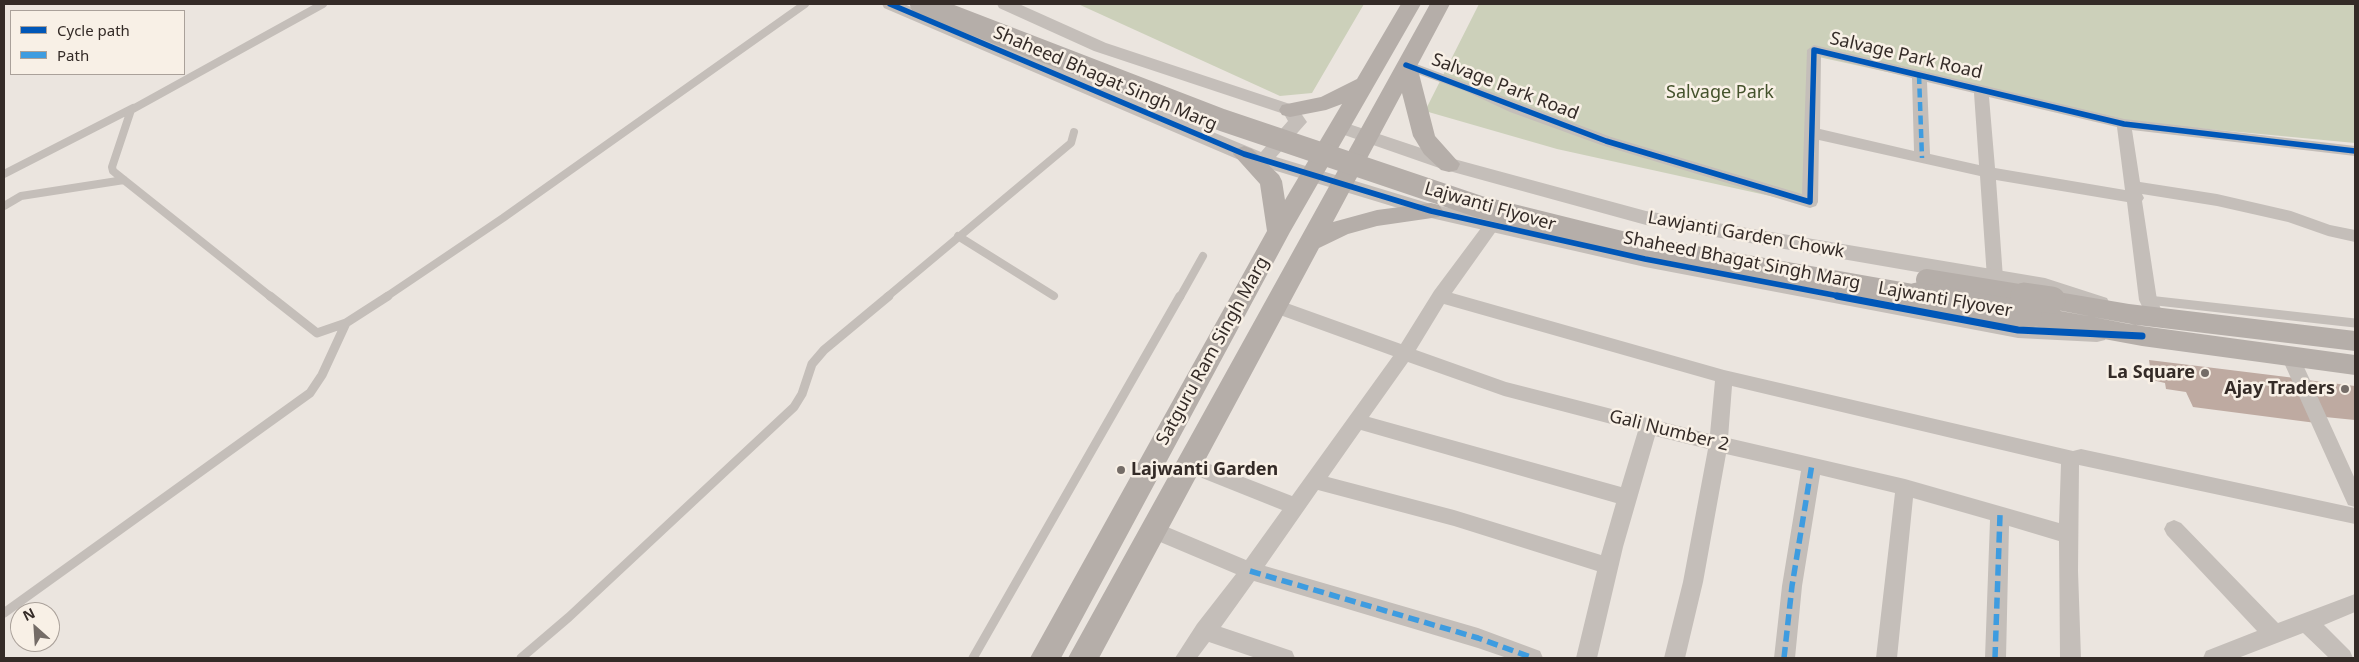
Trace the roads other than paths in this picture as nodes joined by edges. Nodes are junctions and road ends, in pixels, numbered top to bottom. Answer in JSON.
{"nodes":[{"id":1,"x":323,"y":4,"type":"edge"},
{"id":2,"x":803,"y":4,"type":"edge"},
{"id":3,"x":890,"y":4,"type":"edge"},
{"id":4,"x":921,"y":4,"type":"edge"},
{"id":5,"x":965,"y":4,"type":"edge"},
{"id":6,"x":1005,"y":4,"type":"edge"},
{"id":7,"x":1411,"y":4,"type":"edge"},
{"id":8,"x":1440,"y":4,"type":"edge"},
{"id":9,"x":1406,"y":65,"type":"junction"},
{"id":10,"x":1919,"y":75,"type":"junction"},
{"id":11,"x":1366,"y":83,"type":"junction"},
{"id":12,"x":1981,"y":90,"type":"junction"},
{"id":13,"x":134,"y":107,"type":"junction"},
{"id":14,"x":1290,"y":110,"type":"junction"},
{"id":15,"x":2124,"y":124,"type":"junction"},
{"id":16,"x":1340,"y":127,"type":"junction"},
{"id":17,"x":1074,"y":132,"type":"dead end"},
{"id":18,"x":1812,"y":133,"type":"junction"},
{"id":19,"x":1367,"y":137,"type":"junction"},
{"id":20,"x":2355,"y":150,"type":"edge"},
{"id":21,"x":1244,"y":154,"type":"junction"},
{"id":22,"x":1922,"y":158,"type":"junction"},
{"id":23,"x":1448,"y":164,"type":"junction"},
{"id":24,"x":1988,"y":173,"type":"junction"},
{"id":25,"x":4,"y":174,"type":"edge"},
{"id":26,"x":1311,"y":176,"type":"junction"},
{"id":27,"x":124,"y":180,"type":"junction"},
{"id":28,"x":1341,"y":184,"type":"junction"},
{"id":29,"x":2135,"y":193,"type":"junction"},
{"id":30,"x":4,"y":206,"type":"edge"},
{"id":31,"x":1431,"y":211,"type":"junction"},
{"id":32,"x":1646,"y":218,"type":"junction"},
{"id":33,"x":1493,"y":224,"type":"junction"},
{"id":34,"x":1279,"y":231,"type":"junction"},
{"id":35,"x":958,"y":236,"type":"junction"},
{"id":36,"x":2355,"y":236,"type":"edge"},
{"id":37,"x":1310,"y":242,"type":"junction"},
{"id":38,"x":1203,"y":256,"type":"dead end"},
{"id":39,"x":1645,"y":259,"type":"junction"},
{"id":40,"x":1995,"y":278,"type":"junction"},
{"id":41,"x":1054,"y":296,"type":"dead end"},
{"id":42,"x":1440,"y":296,"type":"junction"},
{"id":43,"x":1275,"y":306,"type":"junction"},
{"id":44,"x":2144,"y":316,"type":"junction"},
{"id":45,"x":346,"y":323,"type":"junction"},
{"id":46,"x":2355,"y":323,"type":"edge"},
{"id":47,"x":2355,"y":341,"type":"edge"},
{"id":48,"x":1404,"y":354,"type":"junction"},
{"id":49,"x":2290,"y":356,"type":"junction"},
{"id":50,"x":2355,"y":365,"type":"edge"},
{"id":51,"x":1724,"y":377,"type":"junction"},
{"id":52,"x":1356,"y":421,"type":"junction"},
{"id":53,"x":1648,"y":426,"type":"junction"},
{"id":54,"x":1718,"y":444,"type":"junction"},
{"id":55,"x":2073,"y":459,"type":"junction"},
{"id":56,"x":1189,"y":464,"type":"junction"},
{"id":57,"x":1812,"y":464,"type":"junction"},
{"id":58,"x":1313,"y":481,"type":"junction"},
{"id":59,"x":1905,"y":487,"type":"junction"},
{"id":60,"x":1629,"y":498,"type":"junction"},
{"id":61,"x":2355,"y":499,"type":"edge"},
{"id":62,"x":1295,"y":506,"type":"junction"},
{"id":63,"x":2000,"y":515,"type":"junction"},
{"id":64,"x":2355,"y":516,"type":"edge"},
{"id":65,"x":2174,"y":529,"type":"dead end"},
{"id":66,"x":1153,"y":530,"type":"junction"},
{"id":67,"x":2069,"y":535,"type":"junction"},
{"id":68,"x":1609,"y":566,"type":"junction"},
{"id":69,"x":1250,"y":571,"type":"junction"},
{"id":70,"x":2355,"y":603,"type":"edge"},
{"id":71,"x":4,"y":613,"type":"edge"},
{"id":72,"x":2307,"y":622,"type":"junction"},
{"id":73,"x":1204,"y":631,"type":"junction"},
{"id":74,"x":2274,"y":634,"type":"junction"},
{"id":75,"x":521,"y":658,"type":"edge"},
{"id":76,"x":972,"y":658,"type":"edge"},
{"id":77,"x":1045,"y":658,"type":"edge"},
{"id":78,"x":1083,"y":658,"type":"edge"},
{"id":79,"x":1184,"y":658,"type":"edge"},
{"id":80,"x":1285,"y":658,"type":"edge"},
{"id":81,"x":1533,"y":658,"type":"edge"},
{"id":82,"x":1587,"y":658,"type":"edge"},
{"id":83,"x":1674,"y":658,"type":"edge"},
{"id":84,"x":1784,"y":658,"type":"edge"},
{"id":85,"x":1886,"y":658,"type":"edge"},
{"id":86,"x":1995,"y":658,"type":"edge"},
{"id":87,"x":2071,"y":658,"type":"edge"},
{"id":88,"x":2214,"y":658,"type":"edge"},
{"id":89,"x":2343,"y":658,"type":"edge"}],
"edges":[{"from":1,"to":13,"type":"lane"},
{"from":2,"to":45,"type":"lane"},
{"from":3,"to":21,"type":"street","name":"Shaheed Bhagat Singh Marg"},
{"from":4,"to":44,"type":"main road","name":"Lajwanti Flyover","bridge":true},
{"from":5,"to":44,"type":"main road","name":"Lajwanti Flyover","bridge":true},
{"from":6,"to":14,"type":"street","name":"Shaheed Bhagat Singh Marg"},
{"from":7,"to":11,"type":"main road"},
{"from":8,"to":9,"type":"main road"},
{"from":9,"to":18,"type":"street","name":"Salvage Park Road"},
{"from":9,"to":19,"type":"main road"},
{"from":9,"to":23,"type":"main road"},
{"from":10,"to":12,"type":"street","name":"Salvage Park Road"},
{"from":10,"to":18,"type":"street","name":"Salvage Park Road"},
{"from":10,"to":22,"type":"street"},
{"from":11,"to":14,"type":"main road"},
{"from":11,"to":16,"type":"main road"},
{"from":12,"to":15,"type":"street","name":"Salvage Park Road"},
{"from":12,"to":24,"type":"street"},
{"from":13,"to":25,"type":"lane"},
{"from":13,"to":27,"type":"lane"},
{"from":14,"to":16,"type":"main road","name":"Shaheed Bhagat Singh Marg"},
{"from":14,"to":21,"type":"street"},
{"from":15,"to":20,"type":"street","name":"Salvage Park Road"},
{"from":15,"to":29,"type":"street"},
{"from":16,"to":19,"type":"street","name":"Lawjanti Garden Chowk"},
{"from":16,"to":26,"type":"main road"},
{"from":17,"to":35,"type":"lane"},
{"from":18,"to":22,"type":"street"},
{"from":19,"to":23,"type":"street","name":"Lawjanti Garden Chowk"},
{"from":19,"to":28,"type":"main road"},
{"from":21,"to":26,"type":"street","name":"Shaheed Bhagat Singh Marg"},
{"from":21,"to":34,"type":"main road"},
{"from":22,"to":24,"type":"street"},
{"from":23,"to":32,"type":"street","name":"Lawjanti Garden Chowk"},
{"from":24,"to":29,"type":"street"},
{"from":24,"to":40,"type":"street"},
{"from":26,"to":28,"type":"street"},
{"from":26,"to":34,"type":"main road","name":"Satguru Ram Singh Marg"},
{"from":27,"to":30,"type":"lane"},
{"from":27,"to":45,"type":"lane"},
{"from":28,"to":31,"type":"street","name":"Shaheed Bhagat Singh Marg"},
{"from":28,"to":37,"type":"main road","name":"Satguru Ram Singh Marg"},
{"from":29,"to":36,"type":"street"},
{"from":29,"to":44,"type":"street"},
{"from":31,"to":33,"type":"street","name":"Shaheed Bhagat Singh Marg"},
{"from":31,"to":37,"type":"main road"},
{"from":32,"to":39,"type":"street"},
{"from":32,"to":40,"type":"street","name":"Lawjanti Garden Chowk"},
{"from":33,"to":39,"type":"street","name":"Shaheed Bhagat Singh Marg"},
{"from":33,"to":42,"type":"street"},
{"from":34,"to":77,"type":"main road","name":"Satguru Ram Singh Marg"},
{"from":35,"to":41,"type":"lane"},
{"from":35,"to":75,"type":"lane"},
{"from":37,"to":43,"type":"main road","name":"Satguru Ram Singh Marg"},
{"from":38,"to":76,"type":"lane"},
{"from":39,"to":44,"type":"street","name":"Shaheed Bhagat Singh Marg"},
{"from":40,"to":44,"type":"street","name":"Lawjanti Garden Chowk"},
{"from":42,"to":48,"type":"street"},
{"from":42,"to":51,"type":"street"},
{"from":43,"to":48,"type":"street","name":"Gali Number 2"},
{"from":43,"to":56,"type":"main road","name":"Satguru Ram Singh Marg"},
{"from":44,"to":46,"type":"lane"},
{"from":44,"to":47,"type":"main road","name":"Shaheed Bhagat Singh Marg"},
{"from":44,"to":49,"type":"main road","name":"Shaheed Bhagat Singh Marg"},
{"from":45,"to":71,"type":"lane"},
{"from":48,"to":52,"type":"street"},
{"from":48,"to":53,"type":"street","name":"Gali Number 2"},
{"from":49,"to":50,"type":"main road","name":"Shaheed Bhagat Singh Marg"},
{"from":49,"to":61,"type":"street"},
{"from":51,"to":54,"type":"street"},
{"from":51,"to":55,"type":"street"},
{"from":52,"to":58,"type":"street"},
{"from":52,"to":60,"type":"street"},
{"from":53,"to":54,"type":"street","name":"Gali Number 2"},
{"from":53,"to":60,"type":"street"},
{"from":54,"to":57,"type":"street","name":"Gali Number 2"},
{"from":54,"to":83,"type":"street"},
{"from":55,"to":64,"type":"street"},
{"from":55,"to":67,"type":"street"},
{"from":56,"to":62,"type":"street"},
{"from":56,"to":66,"type":"main road","name":"Satguru Ram Singh Marg"},
{"from":57,"to":59,"type":"street","name":"Gali Number 2"},
{"from":57,"to":84,"type":"street"},
{"from":58,"to":62,"type":"street"},
{"from":58,"to":68,"type":"street"},
{"from":59,"to":63,"type":"street","name":"Gali Number 2"},
{"from":59,"to":85,"type":"street"},
{"from":60,"to":68,"type":"street"},
{"from":62,"to":69,"type":"street"},
{"from":63,"to":67,"type":"street","name":"Gali Number 2"},
{"from":63,"to":86,"type":"street"},
{"from":65,"to":74,"type":"street"},
{"from":66,"to":69,"type":"street"},
{"from":66,"to":78,"type":"main road","name":"Satguru Ram Singh Marg"},
{"from":67,"to":87,"type":"street"},
{"from":68,"to":82,"type":"street"},
{"from":69,"to":73,"type":"street"},
{"from":69,"to":81,"type":"street"},
{"from":70,"to":72,"type":"street"},
{"from":72,"to":74,"type":"street"},
{"from":72,"to":89,"type":"street"},
{"from":73,"to":79,"type":"street"},
{"from":73,"to":80,"type":"street"},
{"from":74,"to":88,"type":"street"}]}
